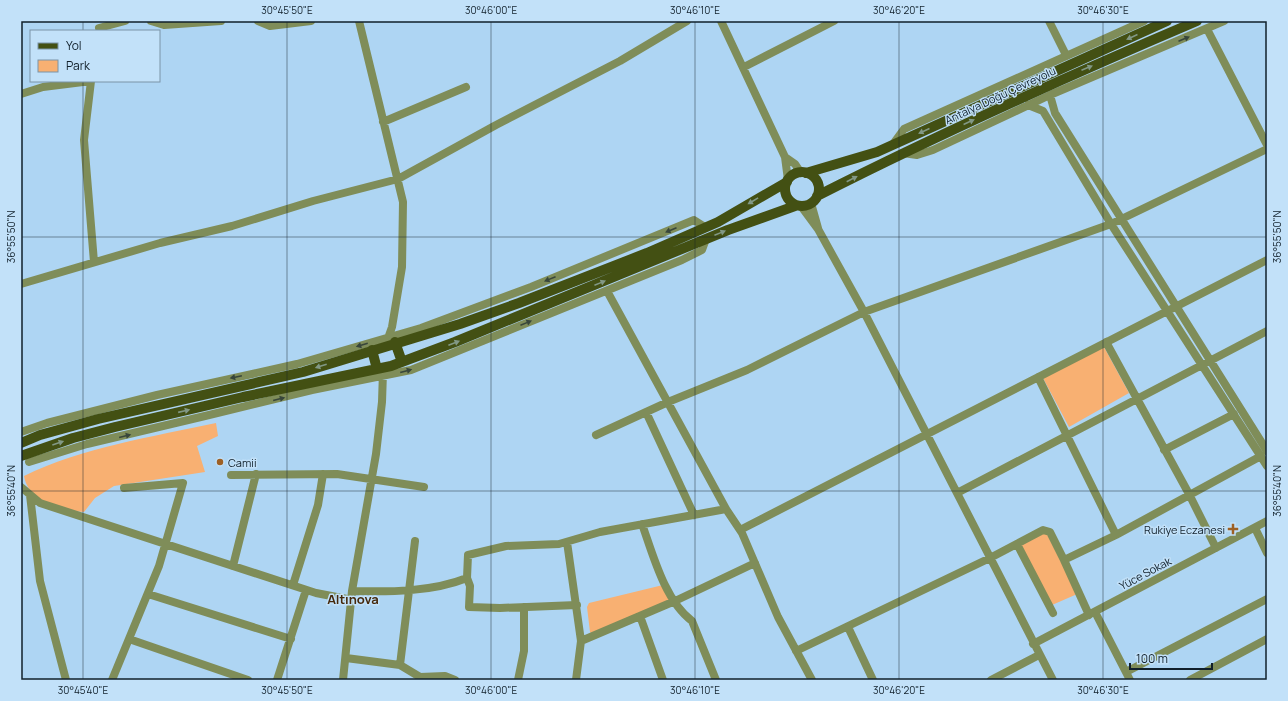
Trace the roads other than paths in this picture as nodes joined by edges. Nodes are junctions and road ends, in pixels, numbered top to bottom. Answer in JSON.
{"nodes":[{"id":1,"x":126,"y":21,"type":"edge"},
{"id":2,"x":151,"y":21,"type":"edge"},
{"id":3,"x":221,"y":21,"type":"edge"},
{"id":4,"x":258,"y":21,"type":"edge"},
{"id":5,"x":311,"y":21,"type":"edge"},
{"id":6,"x":360,"y":21,"type":"edge"},
{"id":7,"x":686,"y":21,"type":"edge"},
{"id":8,"x":721,"y":21,"type":"edge"},
{"id":9,"x":834,"y":21,"type":"edge"},
{"id":10,"x":1049,"y":21,"type":"edge"},
{"id":11,"x":1144,"y":21,"type":"edge"},
{"id":12,"x":1167,"y":21,"type":"edge"},
{"id":13,"x":1197,"y":21,"type":"edge"},
{"id":14,"x":1224,"y":21,"type":"edge"},
{"id":15,"x":99,"y":27,"type":"edge"},
{"id":16,"x":1207,"y":29,"type":"junction"},
{"id":17,"x":1066,"y":55,"type":"junction"},
{"id":18,"x":744,"y":67,"type":"junction"},
{"id":19,"x":83,"y":82,"type":"edge"},
{"id":20,"x":91,"y":82,"type":"edge"},
{"id":21,"x":466,"y":87,"type":"dead end"},
{"id":22,"x":21,"y":94,"type":"edge"},
{"id":23,"x":1050,"y":95,"type":"junction"},
{"id":24,"x":1028,"y":105,"type":"junction"},
{"id":25,"x":383,"y":122,"type":"junction"},
{"id":26,"x":893,"y":144,"type":"junction"},
{"id":27,"x":1267,"y":145,"type":"edge"},
{"id":28,"x":1267,"y":149,"type":"edge"},
{"id":29,"x":903,"y":153,"type":"junction"},
{"id":30,"x":785,"y":157,"type":"junction"},
{"id":31,"x":804,"y":173,"type":"junction"},
{"id":32,"x":398,"y":179,"type":"junction"},
{"id":33,"x":787,"y":181,"type":"junction"},
{"id":34,"x":814,"y":200,"type":"junction"},
{"id":35,"x":798,"y":206,"type":"junction"},
{"id":36,"x":1122,"y":219,"type":"junction"},
{"id":37,"x":1111,"y":224,"type":"junction"},
{"id":38,"x":818,"y":229,"type":"junction"},
{"id":39,"x":706,"y":239,"type":"junction"},
{"id":40,"x":1267,"y":260,"type":"edge"},
{"id":41,"x":94,"y":262,"type":"junction"},
{"id":42,"x":21,"y":284,"type":"edge"},
{"id":43,"x":607,"y":291,"type":"junction"},
{"id":44,"x":1176,"y":306,"type":"junction"},
{"id":45,"x":1166,"y":311,"type":"junction"},
{"id":46,"x":864,"y":312,"type":"junction"},
{"id":47,"x":1267,"y":332,"type":"edge"},
{"id":48,"x":390,"y":342,"type":"junction"},
{"id":49,"x":1106,"y":342,"type":"junction"},
{"id":50,"x":372,"y":350,"type":"junction"},
{"id":51,"x":1210,"y":360,"type":"junction"},
{"id":52,"x":402,"y":362,"type":"junction"},
{"id":53,"x":1202,"y":365,"type":"junction"},
{"id":54,"x":381,"y":371,"type":"junction"},
{"id":55,"x":1038,"y":377,"type":"junction"},
{"id":56,"x":1136,"y":399,"type":"junction"},
{"id":57,"x":668,"y":402,"type":"junction"},
{"id":58,"x":646,"y":412,"type":"junction"},
{"id":59,"x":1234,"y":414,"type":"junction"},
{"id":60,"x":75,"y":415,"type":"junction"},
{"id":61,"x":65,"y":428,"type":"junction"},
{"id":62,"x":21,"y":432,"type":"edge"},
{"id":63,"x":928,"y":434,"type":"junction"},
{"id":64,"x":596,"y":435,"type":"dead end"},
{"id":65,"x":1066,"y":435,"type":"junction"},
{"id":66,"x":73,"y":438,"type":"junction"},
{"id":67,"x":21,"y":443,"type":"edge"},
{"id":68,"x":87,"y":444,"type":"junction"},
{"id":69,"x":1164,"y":450,"type":"junction"},
{"id":70,"x":1264,"y":453,"type":"edge"},
{"id":71,"x":25,"y":459,"type":"edge"},
{"id":72,"x":1267,"y":466,"type":"edge"},
{"id":73,"x":256,"y":474,"type":"junction"},
{"id":74,"x":323,"y":474,"type":"junction"},
{"id":75,"x":231,"y":475,"type":"dead end"},
{"id":76,"x":21,"y":479,"type":"edge"},
{"id":77,"x":372,"y":479,"type":"junction"},
{"id":78,"x":424,"y":487,"type":"dead end"},
{"id":79,"x":22,"y":488,"type":"edge"},
{"id":80,"x":124,"y":488,"type":"dead end"},
{"id":81,"x":957,"y":493,"type":"junction"},
{"id":82,"x":1189,"y":494,"type":"junction"},
{"id":83,"x":30,"y":495,"type":"junction"},
{"id":84,"x":726,"y":509,"type":"junction"},
{"id":85,"x":694,"y":515,"type":"junction"},
{"id":86,"x":1267,"y":521,"type":"edge"},
{"id":87,"x":642,"y":524,"type":"junction"},
{"id":88,"x":1255,"y":528,"type":"junction"},
{"id":89,"x":740,"y":530,"type":"junction"},
{"id":90,"x":1116,"y":535,"type":"junction"},
{"id":91,"x":415,"y":541,"type":"dead end"},
{"id":92,"x":567,"y":542,"type":"junction"},
{"id":93,"x":166,"y":544,"type":"junction"},
{"id":94,"x":1017,"y":544,"type":"junction"},
{"id":95,"x":1216,"y":548,"type":"junction"},
{"id":96,"x":1267,"y":553,"type":"edge"},
{"id":97,"x":990,"y":558,"type":"junction"},
{"id":98,"x":1064,"y":560,"type":"junction"},
{"id":99,"x":755,"y":563,"type":"junction"},
{"id":100,"x":233,"y":566,"type":"junction"},
{"id":101,"x":467,"y":578,"type":"junction"},
{"id":102,"x":293,"y":585,"type":"junction"},
{"id":103,"x":306,"y":590,"type":"junction"},
{"id":104,"x":408,"y":590,"type":"junction"},
{"id":105,"x":352,"y":591,"type":"junction"},
{"id":106,"x":148,"y":594,"type":"junction"},
{"id":107,"x":1267,"y":599,"type":"edge"},
{"id":108,"x":352,"y":600,"type":"junction"},
{"id":109,"x":675,"y":601,"type":"junction"},
{"id":110,"x":577,"y":605,"type":"junction"},
{"id":111,"x":524,"y":607,"type":"junction"},
{"id":112,"x":1053,"y":613,"type":"dead end"},
{"id":113,"x":1092,"y":613,"type":"junction"},
{"id":114,"x":640,"y":616,"type":"junction"},
{"id":115,"x":848,"y":626,"type":"junction"},
{"id":116,"x":129,"y":639,"type":"junction"},
{"id":117,"x":291,"y":639,"type":"junction"},
{"id":118,"x":1267,"y":639,"type":"edge"},
{"id":119,"x":581,"y":641,"type":"junction"},
{"id":120,"x":1033,"y":644,"type":"junction"},
{"id":121,"x":796,"y":651,"type":"junction"},
{"id":122,"x":1039,"y":655,"type":"junction"},
{"id":123,"x":346,"y":658,"type":"junction"},
{"id":124,"x":400,"y":665,"type":"junction"},
{"id":125,"x":1128,"y":676,"type":"edge"},
{"id":126,"x":445,"y":678,"type":"edge"},
{"id":127,"x":1194,"y":679,"type":"edge"},
{"id":128,"x":66,"y":680,"type":"edge"},
{"id":129,"x":112,"y":680,"type":"edge"},
{"id":130,"x":248,"y":680,"type":"edge"},
{"id":131,"x":277,"y":680,"type":"edge"},
{"id":132,"x":343,"y":680,"type":"edge"},
{"id":133,"x":455,"y":680,"type":"edge"},
{"id":134,"x":518,"y":680,"type":"edge"},
{"id":135,"x":576,"y":680,"type":"edge"},
{"id":136,"x":663,"y":680,"type":"edge"},
{"id":137,"x":715,"y":680,"type":"edge"},
{"id":138,"x":812,"y":680,"type":"edge"},
{"id":139,"x":873,"y":680,"type":"edge"},
{"id":140,"x":991,"y":680,"type":"edge"},
{"id":141,"x":1053,"y":680,"type":"edge"}],
"edges":[{"from":1,"to":15,"type":"street"},
{"from":2,"to":3,"type":"street"},
{"from":4,"to":5,"type":"street"},
{"from":6,"to":25,"type":"street"},
{"from":7,"to":32,"type":"street"},
{"from":8,"to":18,"type":"street"},
{"from":9,"to":18,"type":"street"},
{"from":10,"to":17,"type":"street"},
{"from":11,"to":17,"type":"street"},
{"from":12,"to":26,"type":"main road","name":"Antalya Doğu Çevreyolu","one_way":true},
{"from":29,"to":13,"type":"main road","name":"Antalya Doğu Çevreyolu","one_way":true},
{"from":14,"to":16,"type":"street"},
{"from":23,"to":16,"type":"street","one_way":true},
{"from":16,"to":27,"type":"street"},
{"from":17,"to":26,"type":"street"},
{"from":18,"to":30,"type":"street"},
{"from":19,"to":22,"type":"street"},
{"from":20,"to":41,"type":"street"},
{"from":21,"to":25,"type":"street"},
{"from":23,"to":24,"type":"street"},
{"from":23,"to":36,"type":"street"},
{"from":24,"to":29,"type":"street"},
{"from":24,"to":37,"type":"street"},
{"from":25,"to":32,"type":"street"},
{"from":26,"to":31,"type":"main road","name":"Antalya Doğu Çevreyolu"},
{"from":28,"to":36,"type":"street"},
{"from":34,"to":29,"type":"main road","name":"Antalya Doğu Çevreyolu","one_way":true},
{"from":30,"to":31,"type":"street"},
{"from":30,"to":33,"type":"street"},
{"from":31,"to":33,"type":"main road"},
{"from":31,"to":34,"type":"main road"},
{"from":32,"to":41,"type":"street"},
{"from":32,"to":48,"type":"street"},
{"from":33,"to":35,"type":"main road"},
{"from":33,"to":48,"type":"main road","one_way":true},
{"from":34,"to":35,"type":"main road"},
{"from":34,"to":38,"type":"street"},
{"from":35,"to":38,"type":"street"},
{"from":39,"to":35,"type":"main road","one_way":true},
{"from":36,"to":37,"type":"street"},
{"from":36,"to":44,"type":"street"},
{"from":37,"to":45,"type":"street"},
{"from":37,"to":46,"type":"street"},
{"from":38,"to":46,"type":"street"},
{"from":39,"to":43,"type":"street"},
{"from":52,"to":39,"type":"main road","one_way":true},
{"from":40,"to":44,"type":"street"},
{"from":41,"to":42,"type":"street"},
{"from":54,"to":43,"type":"street","one_way":true},
{"from":43,"to":57,"type":"street"},
{"from":44,"to":45,"type":"street"},
{"from":44,"to":51,"type":"street"},
{"from":45,"to":49,"type":"street"},
{"from":45,"to":53,"type":"street"},
{"from":46,"to":57,"type":"street"},
{"from":46,"to":63,"type":"street"},
{"from":47,"to":51,"type":"street"},
{"from":48,"to":50,"type":"main road"},
{"from":48,"to":52,"type":"main road"},
{"from":48,"to":60,"type":"street","one_way":true},
{"from":49,"to":55,"type":"street"},
{"from":49,"to":56,"type":"street"},
{"from":50,"to":54,"type":"main road"},
{"from":50,"to":61,"type":"main road","one_way":true},
{"from":51,"to":53,"type":"street"},
{"from":51,"to":70,"type":"street"},
{"from":52,"to":54,"type":"main road"},
{"from":53,"to":56,"type":"street"},
{"from":53,"to":59,"type":"street"},
{"from":66,"to":54,"type":"main road","one_way":true},
{"from":68,"to":54,"type":"street","one_way":true},
{"from":54,"to":77,"type":"street"},
{"from":55,"to":63,"type":"street"},
{"from":55,"to":65,"type":"street"},
{"from":56,"to":65,"type":"street"},
{"from":56,"to":69,"type":"street"},
{"from":57,"to":58,"type":"street"},
{"from":57,"to":84,"type":"street"},
{"from":58,"to":64,"type":"street"},
{"from":58,"to":85,"type":"street"},
{"from":59,"to":69,"type":"street"},
{"from":59,"to":70,"type":"street"},
{"from":60,"to":61,"type":"street"},
{"from":60,"to":62,"type":"street"},
{"from":61,"to":67,"type":"main road"},
{"from":63,"to":81,"type":"street"},
{"from":63,"to":89,"type":"street"},
{"from":65,"to":81,"type":"street"},
{"from":65,"to":90,"type":"street"},
{"from":66,"to":68,"type":"street"},
{"from":71,"to":66,"type":"main road","one_way":true},
{"from":68,"to":71,"type":"street"},
{"from":69,"to":82,"type":"street"},
{"from":70,"to":72,"type":"street"},
{"from":70,"to":82,"type":"street"},
{"from":73,"to":74,"type":"street"},
{"from":73,"to":75,"type":"street"},
{"from":73,"to":100,"type":"street"},
{"from":74,"to":77,"type":"street"},
{"from":74,"to":102,"type":"street"},
{"from":76,"to":79,"type":"street"},
{"from":77,"to":78,"type":"street"},
{"from":77,"to":105,"type":"street"},
{"from":79,"to":83,"type":"street"},
{"from":80,"to":93,"type":"street"},
{"from":81,"to":97,"type":"street"},
{"from":82,"to":90,"type":"street"},
{"from":82,"to":95,"type":"street"},
{"from":83,"to":93,"type":"street"},
{"from":83,"to":128,"type":"street"},
{"from":84,"to":85,"type":"street"},
{"from":84,"to":89,"type":"street"},
{"from":85,"to":87,"type":"street"},
{"from":86,"to":88,"type":"street","name":"Yüce Sokak"},
{"from":87,"to":92,"type":"street"},
{"from":87,"to":109,"type":"street"},
{"from":88,"to":95,"type":"street","name":"Yüce Sokak"},
{"from":88,"to":96,"type":"street"},
{"from":89,"to":99,"type":"street"},
{"from":90,"to":98,"type":"street"},
{"from":91,"to":104,"type":"street"},
{"from":92,"to":101,"type":"street"},
{"from":92,"to":110,"type":"street"},
{"from":93,"to":100,"type":"street"},
{"from":93,"to":106,"type":"street"},
{"from":94,"to":97,"type":"street"},
{"from":94,"to":98,"type":"street"},
{"from":94,"to":112,"type":"street"},
{"from":95,"to":113,"type":"street","name":"Yüce Sokak"},
{"from":97,"to":115,"type":"street"},
{"from":97,"to":120,"type":"street"},
{"from":98,"to":113,"type":"street"},
{"from":99,"to":109,"type":"street"},
{"from":99,"to":121,"type":"street"},
{"from":100,"to":102,"type":"street"},
{"from":101,"to":104,"type":"street"},
{"from":101,"to":111,"type":"street"},
{"from":102,"to":103,"type":"street"},
{"from":103,"to":108,"type":"street"},
{"from":103,"to":117,"type":"street"},
{"from":104,"to":105,"type":"street"},
{"from":104,"to":124,"type":"street"},
{"from":105,"to":108,"type":"street"},
{"from":106,"to":116,"type":"street"},
{"from":106,"to":117,"type":"street"},
{"from":107,"to":125,"type":"street"},
{"from":108,"to":123,"type":"street"},
{"from":109,"to":114,"type":"street"},
{"from":109,"to":137,"type":"street"},
{"from":110,"to":111,"type":"street"},
{"from":110,"to":119,"type":"street"},
{"from":111,"to":134,"type":"street"},
{"from":113,"to":120,"type":"street","name":"Yüce Sokak"},
{"from":113,"to":125,"type":"street"},
{"from":114,"to":119,"type":"street"},
{"from":114,"to":136,"type":"street"},
{"from":115,"to":121,"type":"street"},
{"from":115,"to":139,"type":"street"},
{"from":116,"to":129,"type":"street"},
{"from":116,"to":130,"type":"street"},
{"from":117,"to":131,"type":"street"},
{"from":118,"to":127,"type":"street"},
{"from":119,"to":135,"type":"street"},
{"from":120,"to":122,"type":"street"},
{"from":121,"to":138,"type":"street"},
{"from":122,"to":140,"type":"street"},
{"from":122,"to":141,"type":"street"},
{"from":123,"to":124,"type":"street"},
{"from":123,"to":132,"type":"street"},
{"from":124,"to":126,"type":"street"},
{"from":126,"to":133,"type":"street"}]}
